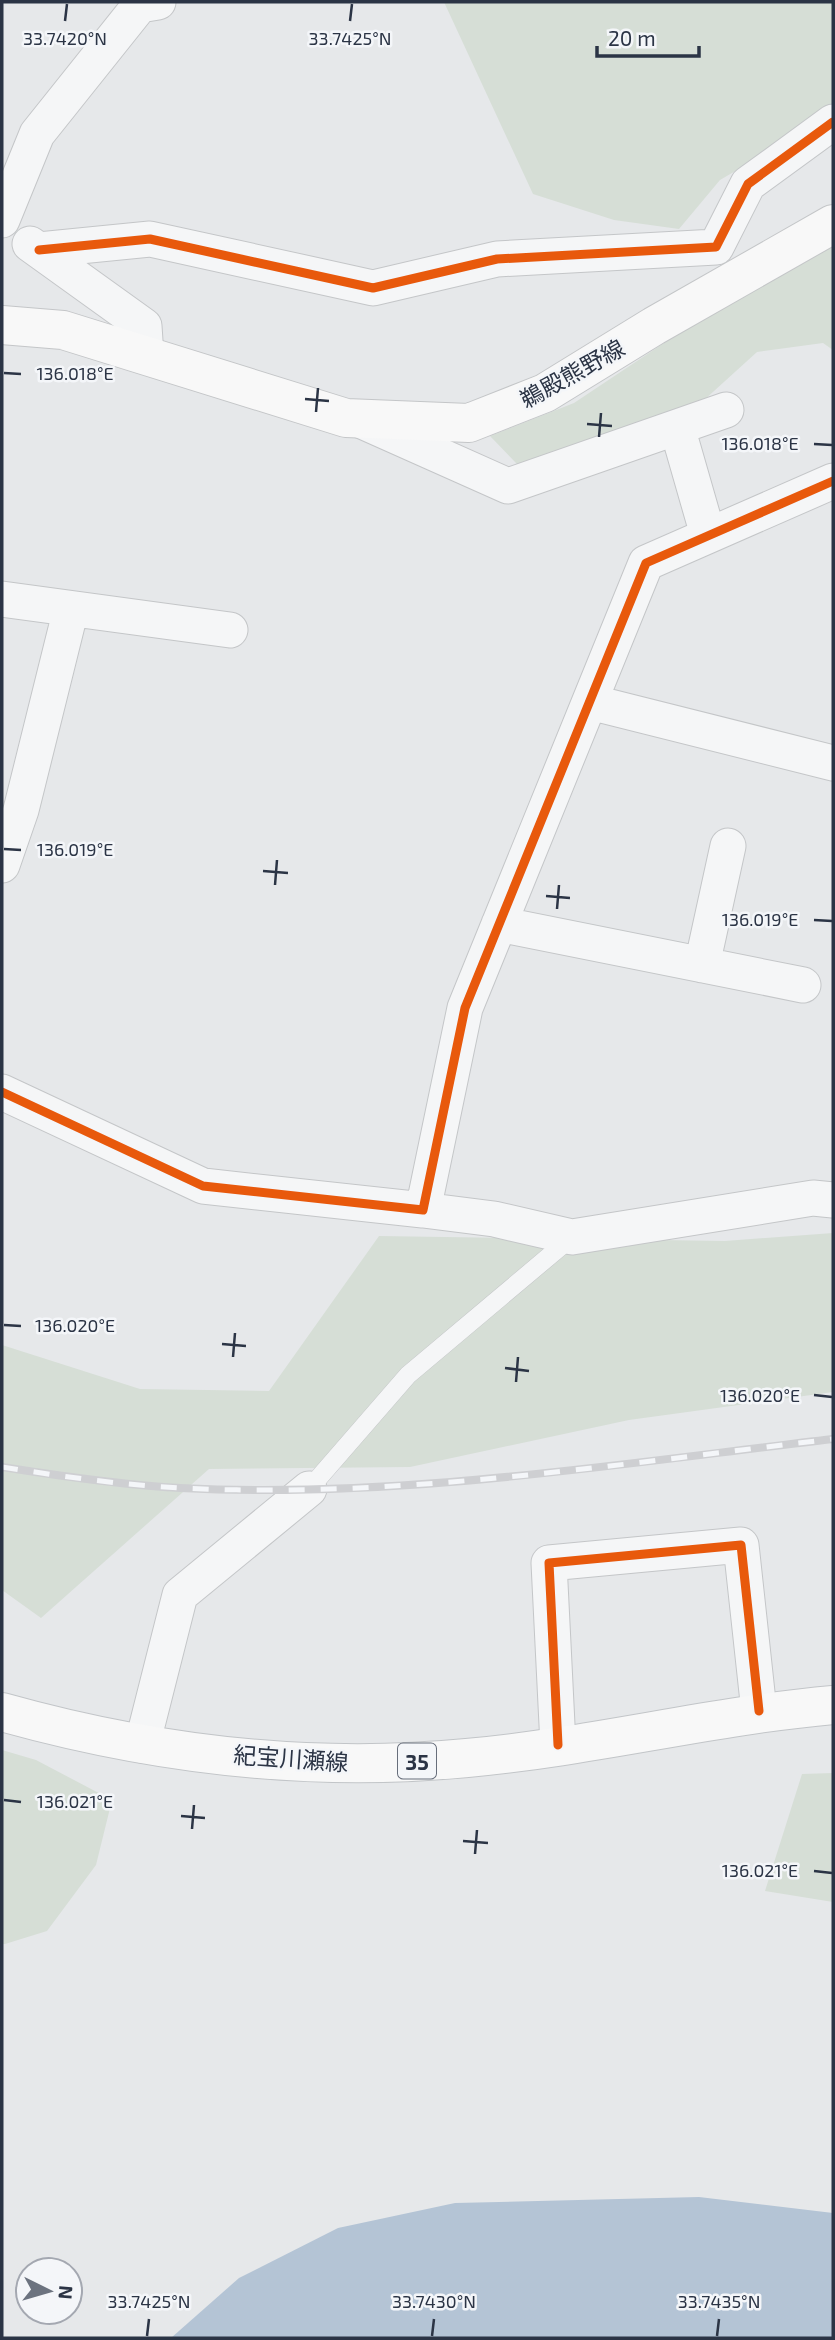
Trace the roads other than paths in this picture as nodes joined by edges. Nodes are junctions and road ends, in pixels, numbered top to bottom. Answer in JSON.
{"nodes":[{"id":1,"x":158,"y":2,"type":"edge"},
{"id":2,"x":833,"y":122,"type":"edge"},
{"id":3,"x":2,"y":222,"type":"edge"},
{"id":4,"x":833,"y":224,"type":"edge"},
{"id":5,"x":39,"y":250,"type":"junction"},
{"id":6,"x":2,"y":325,"type":"edge"},
{"id":7,"x":146,"y":356,"type":"junction"},
{"id":8,"x":726,"y":410,"type":"dead end"},
{"id":9,"x":357,"y":419,"type":"junction"},
{"id":10,"x":677,"y":427,"type":"junction"},
{"id":11,"x":833,"y":481,"type":"edge"},
{"id":12,"x":708,"y":535,"type":"junction"},
{"id":13,"x":2,"y":599,"type":"edge"},
{"id":14,"x":71,"y":608,"type":"junction"},
{"id":15,"x":230,"y":631,"type":"dead end"},
{"id":16,"x":590,"y":702,"type":"junction"},
{"id":17,"x":833,"y":763,"type":"edge"},
{"id":18,"x":728,"y":846,"type":"dead end"},
{"id":19,"x":2,"y":865,"type":"edge"},
{"id":20,"x":499,"y":924,"type":"junction"},
{"id":21,"x":702,"y":965,"type":"junction"},
{"id":22,"x":803,"y":985,"type":"dead end"},
{"id":23,"x":5,"y":1103,"type":"edge"},
{"id":24,"x":833,"y":1199,"type":"edge"},
{"id":25,"x":423,"y":1210,"type":"junction"},
{"id":26,"x":572,"y":1237,"type":"junction"},
{"id":27,"x":309,"y":1489,"type":"joint"},
{"id":28,"x":833,"y":1705,"type":"edge"},
{"id":29,"x":2,"y":1712,"type":"edge"},
{"id":30,"x":759,"y":1712,"type":"junction"},
{"id":31,"x":142,"y":1745,"type":"junction"},
{"id":32,"x":558,"y":1745,"type":"junction"}],
"edges":[{"from":1,"to":3,"type":"street"},
{"from":2,"to":5,"type":"street"},
{"from":3,"to":5,"type":"street"},
{"from":4,"to":9,"type":"main road","name":"鵜殿熊野線"},
{"from":5,"to":7,"type":"street"},
{"from":6,"to":7,"type":"main road","name":"鵜殿熊野線"},
{"from":7,"to":9,"type":"main road","name":"鵜殿熊野線"},
{"from":8,"to":10,"type":"street"},
{"from":9,"to":10,"type":"street"},
{"from":10,"to":12,"type":"street"},
{"from":11,"to":12,"type":"street"},
{"from":12,"to":16,"type":"street"},
{"from":13,"to":14,"type":"street"},
{"from":14,"to":15,"type":"street"},
{"from":14,"to":19,"type":"street"},
{"from":16,"to":17,"type":"street"},
{"from":16,"to":20,"type":"street"},
{"from":18,"to":21,"type":"street"},
{"from":20,"to":21,"type":"street"},
{"from":20,"to":25,"type":"street"},
{"from":21,"to":22,"type":"street"},
{"from":23,"to":25,"type":"street"},
{"from":24,"to":26,"type":"street"},
{"from":25,"to":26,"type":"street"},
{"from":26,"to":27,"type":"lane"},
{"from":27,"to":31,"type":"street"},
{"from":28,"to":30,"type":"main road","name":"紀宝川瀬線","number":"35"},
{"from":29,"to":31,"type":"main road","name":"紀宝川瀬線","number":"35"},
{"from":30,"to":32,"type":"main road","name":"紀宝川瀬線","number":"35"},
{"from":30,"to":32,"type":"street"},
{"from":31,"to":32,"type":"main road","name":"紀宝川瀬線","number":"35"}]}
